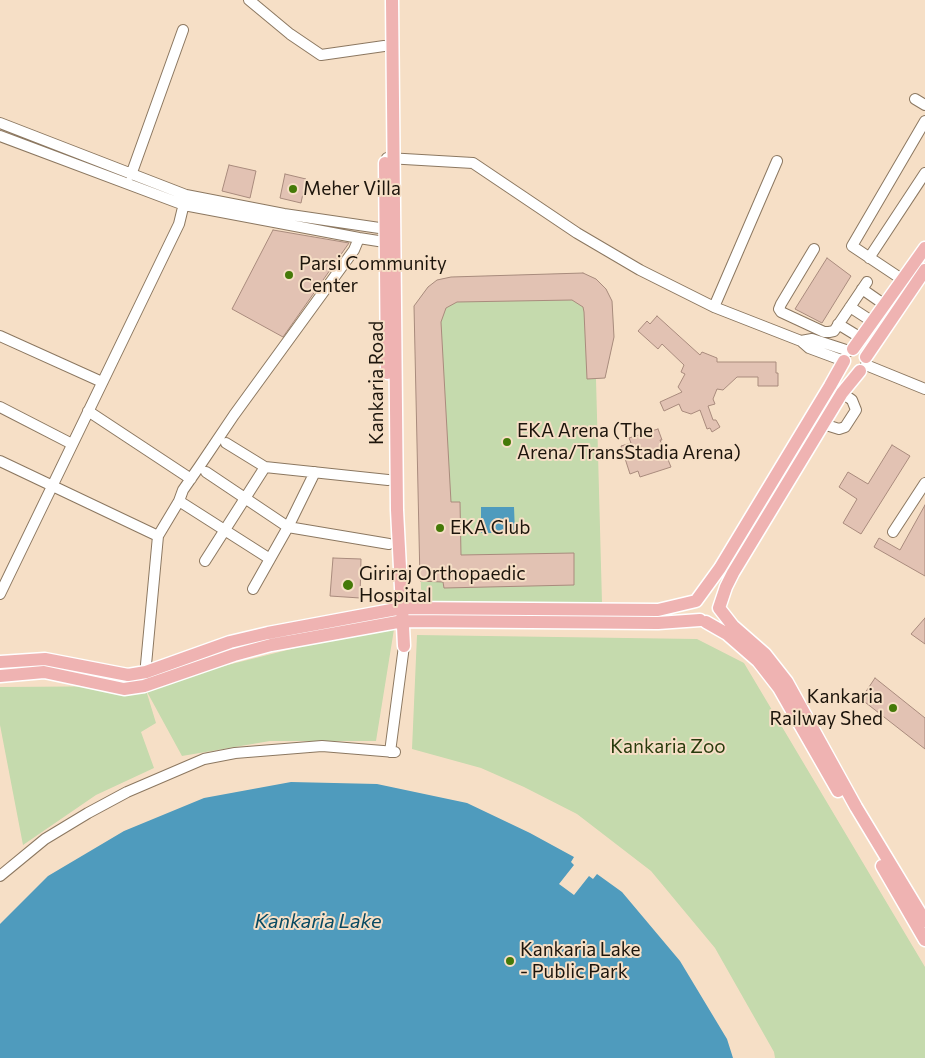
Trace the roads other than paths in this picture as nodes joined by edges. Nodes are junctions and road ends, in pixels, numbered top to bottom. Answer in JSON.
{"nodes":[{"id":1,"x":249,"y":0,"type":"edge"},
{"id":2,"x":384,"y":0,"type":"edge"},
{"id":3,"x":392,"y":0,"type":"edge"},
{"id":4,"x":183,"y":30,"type":"dead end"},
{"id":5,"x":384,"y":46,"type":"junction"},
{"id":6,"x":915,"y":99,"type":"dead end"},
{"id":7,"x":925,"y":105,"type":"edge"},
{"id":8,"x":925,"y":121,"type":"edge"},
{"id":9,"x":0,"y":123,"type":"edge"},
{"id":10,"x":0,"y":136,"type":"edge"},
{"id":11,"x":390,"y":158,"type":"junction"},
{"id":12,"x":777,"y":161,"type":"dead end"},
{"id":13,"x":925,"y":173,"type":"edge"},
{"id":14,"x":131,"y":175,"type":"junction"},
{"id":15,"x":185,"y":200,"type":"junction"},
{"id":16,"x":390,"y":236,"type":"junction"},
{"id":17,"x":359,"y":238,"type":"junction"},
{"id":18,"x":925,"y":248,"type":"edge"},
{"id":19,"x":814,"y":249,"type":"dead end"},
{"id":20,"x":869,"y":258,"type":"junction"},
{"id":21,"x":925,"y":270,"type":"edge"},
{"id":22,"x":903,"y":280,"type":"junction"},
{"id":23,"x":885,"y":305,"type":"junction"},
{"id":24,"x":714,"y":307,"type":"junction"},
{"id":25,"x":850,"y":307,"type":"junction"},
{"id":26,"x":779,"y":309,"type":"junction"},
{"id":27,"x":873,"y":322,"type":"junction"},
{"id":28,"x":838,"y":324,"type":"junction"},
{"id":29,"x":769,"y":328,"type":"junction"},
{"id":30,"x":0,"y":336,"type":"edge"},
{"id":31,"x":861,"y":338,"type":"junction"},
{"id":32,"x":849,"y":353,"type":"junction"},
{"id":33,"x":864,"y":364,"type":"junction"},
{"id":34,"x":102,"y":382,"type":"junction"},
{"id":35,"x":925,"y":389,"type":"edge"},
{"id":36,"x":842,"y":393,"type":"junction"},
{"id":37,"x":0,"y":407,"type":"edge"},
{"id":38,"x":88,"y":411,"type":"junction"},
{"id":39,"x":823,"y":424,"type":"junction"},
{"id":40,"x":226,"y":443,"type":"dead end"},
{"id":41,"x":72,"y":444,"type":"junction"},
{"id":42,"x":0,"y":461,"type":"edge"},
{"id":43,"x":265,"y":467,"type":"junction"},
{"id":44,"x":206,"y":472,"type":"dead end"},
{"id":45,"x":315,"y":472,"type":"junction"},
{"id":46,"x":191,"y":479,"type":"junction"},
{"id":47,"x":388,"y":480,"type":"junction"},
{"id":48,"x":925,"y":483,"type":"edge"},
{"id":49,"x":53,"y":486,"type":"junction"},
{"id":50,"x":245,"y":498,"type":"junction"},
{"id":51,"x":179,"y":501,"type":"junction"},
{"id":52,"x":288,"y":527,"type":"junction"},
{"id":53,"x":225,"y":530,"type":"junction"},
{"id":54,"x":893,"y":532,"type":"dead end"},
{"id":55,"x":158,"y":536,"type":"junction"},
{"id":56,"x":389,"y":544,"type":"junction"},
{"id":57,"x":270,"y":559,"type":"junction"},
{"id":58,"x":205,"y":562,"type":"dead end"},
{"id":59,"x":253,"y":589,"type":"dead end"},
{"id":60,"x":0,"y":594,"type":"edge"},
{"id":61,"x":696,"y":601,"type":"junction"},
{"id":62,"x":719,"y":608,"type":"junction"},
{"id":63,"x":398,"y":609,"type":"junction"},
{"id":64,"x":703,"y":621,"type":"junction"},
{"id":65,"x":399,"y":622,"type":"junction"},
{"id":66,"x":404,"y":646,"type":"joint"},
{"id":67,"x":0,"y":662,"type":"edge"},
{"id":68,"x":146,"y":672,"type":"junction"},
{"id":69,"x":0,"y":676,"type":"edge"},
{"id":70,"x":144,"y":686,"type":"junction"},
{"id":71,"x":815,"y":740,"type":"junction"},
{"id":72,"x":0,"y":876,"type":"edge"},
{"id":73,"x":925,"y":921,"type":"edge"},
{"id":74,"x":925,"y":940,"type":"edge"}],
"edges":[{"from":1,"to":5,"type":"street"},
{"from":2,"to":5,"type":"main road"},
{"from":3,"to":11,"type":"main road"},
{"from":4,"to":14,"type":"street"},
{"from":5,"to":11,"type":"main road"},
{"from":6,"to":7,"type":"street"},
{"from":8,"to":20,"type":"street"},
{"from":9,"to":14,"type":"street"},
{"from":10,"to":15,"type":"street"},
{"from":11,"to":16,"type":"main road"},
{"from":11,"to":24,"type":"street"},
{"from":12,"to":24,"type":"street"},
{"from":13,"to":20,"type":"street"},
{"from":14,"to":15,"type":"street"},
{"from":15,"to":16,"type":"street"},
{"from":15,"to":17,"type":"street"},
{"from":15,"to":34,"type":"street"},
{"from":16,"to":17,"type":"street"},
{"from":16,"to":47,"type":"main road"},
{"from":16,"to":63,"type":"main road","name":"Kankaria Road"},
{"from":17,"to":46,"type":"street"},
{"from":18,"to":22,"type":"main road"},
{"from":19,"to":26,"type":"street"},
{"from":20,"to":22,"type":"street"},
{"from":21,"to":33,"type":"main road"},
{"from":22,"to":23,"type":"main road"},
{"from":23,"to":25,"type":"street"},
{"from":23,"to":27,"type":"main road"},
{"from":24,"to":29,"type":"street"},
{"from":25,"to":27,"type":"street"},
{"from":25,"to":28,"type":"street"},
{"from":26,"to":28,"type":"street"},
{"from":26,"to":29,"type":"street"},
{"from":27,"to":31,"type":"main road"},
{"from":28,"to":31,"type":"street"},
{"from":29,"to":32,"type":"street"},
{"from":30,"to":34,"type":"street"},
{"from":31,"to":32,"type":"main road"},
{"from":32,"to":33,"type":"main road"},
{"from":32,"to":33,"type":"main road"},
{"from":32,"to":61,"type":"main road"},
{"from":33,"to":35,"type":"street"},
{"from":33,"to":36,"type":"main road"},
{"from":34,"to":38,"type":"street"},
{"from":36,"to":39,"type":"main road"},
{"from":36,"to":39,"type":"street"},
{"from":37,"to":41,"type":"street"},
{"from":38,"to":41,"type":"street"},
{"from":38,"to":46,"type":"street"},
{"from":39,"to":62,"type":"main road"},
{"from":40,"to":43,"type":"street"},
{"from":41,"to":49,"type":"street"},
{"from":42,"to":49,"type":"street"},
{"from":43,"to":45,"type":"street"},
{"from":43,"to":50,"type":"street"},
{"from":44,"to":50,"type":"street"},
{"from":45,"to":47,"type":"street"},
{"from":45,"to":52,"type":"street"},
{"from":46,"to":51,"type":"street"},
{"from":47,"to":56,"type":"main road"},
{"from":48,"to":54,"type":"street"},
{"from":49,"to":55,"type":"street"},
{"from":49,"to":60,"type":"street"},
{"from":50,"to":52,"type":"street"},
{"from":50,"to":53,"type":"street"},
{"from":51,"to":53,"type":"street"},
{"from":51,"to":55,"type":"street"},
{"from":52,"to":56,"type":"street"},
{"from":52,"to":57,"type":"street"},
{"from":53,"to":57,"type":"street"},
{"from":53,"to":58,"type":"street"},
{"from":55,"to":68,"type":"street"},
{"from":56,"to":63,"type":"main road"},
{"from":57,"to":59,"type":"street"},
{"from":61,"to":62,"type":"main road"},
{"from":61,"to":63,"type":"main road"},
{"from":61,"to":64,"type":"main road"},
{"from":62,"to":64,"type":"main road"},
{"from":62,"to":71,"type":"main road"},
{"from":63,"to":65,"type":"main road"},
{"from":63,"to":68,"type":"main road"},
{"from":64,"to":65,"type":"main road"},
{"from":64,"to":71,"type":"main road"},
{"from":65,"to":66,"type":"main road"},
{"from":65,"to":70,"type":"main road"},
{"from":66,"to":72,"type":"street"},
{"from":67,"to":68,"type":"main road"},
{"from":68,"to":70,"type":"street"},
{"from":69,"to":70,"type":"main road"},
{"from":71,"to":73,"type":"main road"},
{"from":71,"to":74,"type":"main road"}]}
